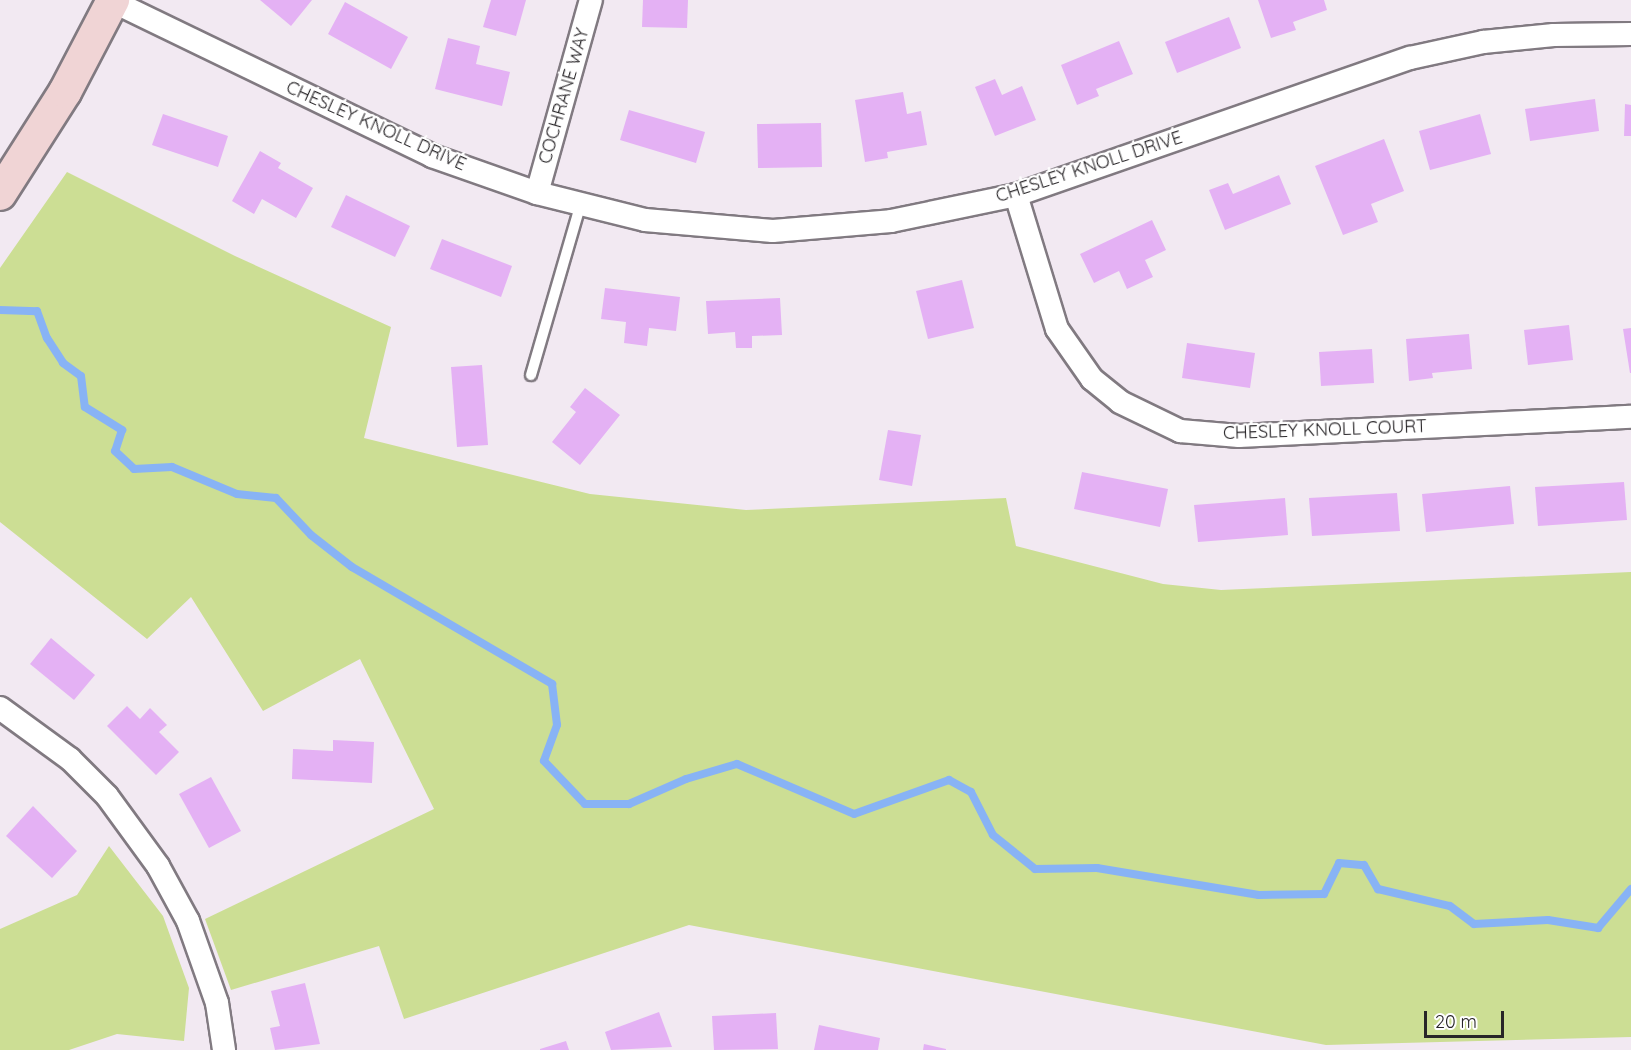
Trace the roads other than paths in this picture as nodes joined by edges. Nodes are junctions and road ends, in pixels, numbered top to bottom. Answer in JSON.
{"nodes":[{"id":1,"x":111,"y":0,"type":"edge"},
{"id":2,"x":591,"y":0,"type":"edge"},
{"id":3,"x":1631,"y":34,"type":"edge"},
{"id":4,"x":537,"y":193,"type":"junction"},
{"id":5,"x":0,"y":194,"type":"edge"},
{"id":6,"x":1016,"y":195,"type":"junction"},
{"id":7,"x":582,"y":204,"type":"junction"},
{"id":8,"x":531,"y":375,"type":"dead end"},
{"id":9,"x":1631,"y":417,"type":"edge"},
{"id":10,"x":0,"y":708,"type":"edge"},
{"id":11,"x":224,"y":1050,"type":"edge"}],
"edges":[{"from":1,"to":4,"type":"street","name":"CHESLEY KNOLL DRIVE"},
{"from":1,"to":5,"type":"main road"},
{"from":2,"to":4,"type":"street","name":"COCHRANE WAY"},
{"from":3,"to":6,"type":"street","name":"CHESLEY KNOLL DRIVE"},
{"from":4,"to":7,"type":"street","name":"CHESLEY KNOLL DRIVE"},
{"from":6,"to":7,"type":"street","name":"CHESLEY KNOLL DRIVE"},
{"from":6,"to":9,"type":"street","name":"CHESLEY KNOLL COURT"},
{"from":7,"to":8,"type":"lane"},
{"from":10,"to":11,"type":"street"}]}
